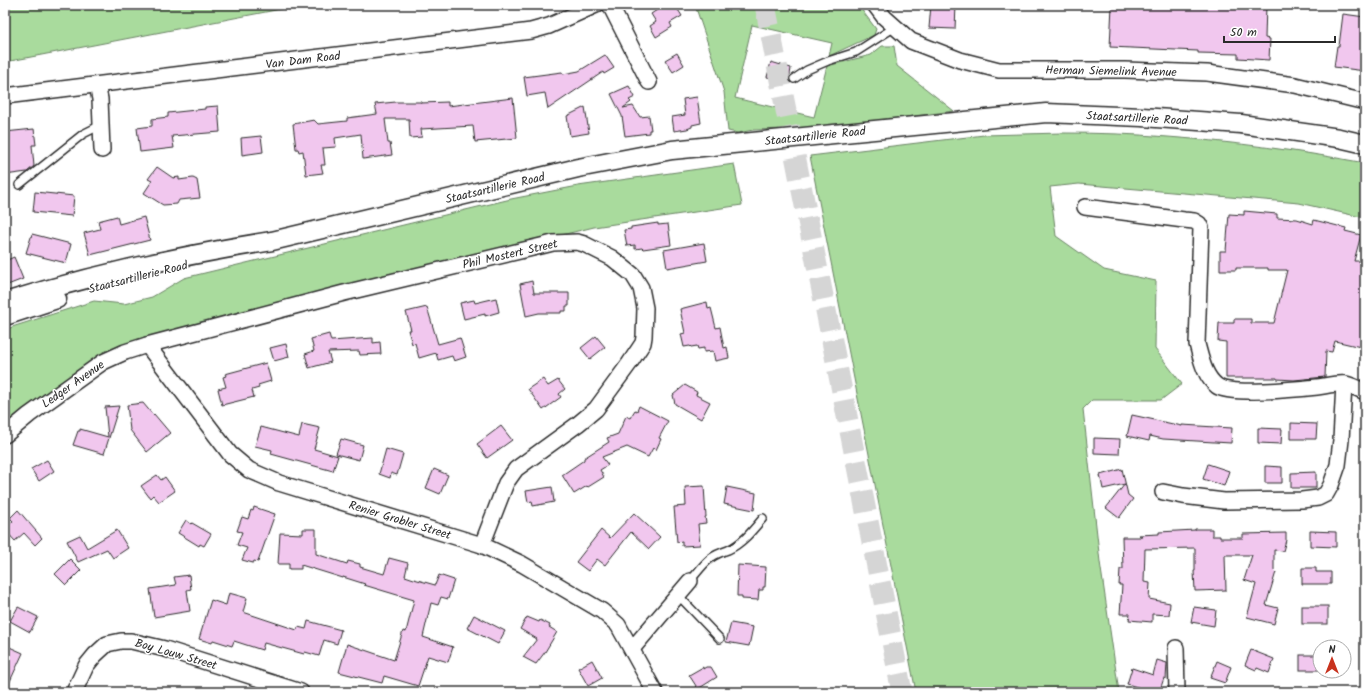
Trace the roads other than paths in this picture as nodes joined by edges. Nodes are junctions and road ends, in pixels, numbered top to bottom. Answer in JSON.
{"nodes":[{"id":1,"x":596,"y":5,"type":"edge"},
{"id":2,"x":610,"y":5,"type":"edge"},
{"id":3,"x":874,"y":5,"type":"edge"},
{"id":4,"x":895,"y":27,"type":"junction"},
{"id":5,"x":794,"y":79,"type":"dead end"},
{"id":6,"x":649,"y":82,"type":"dead end"},
{"id":7,"x":97,"y":85,"type":"junction"},
{"id":8,"x":5,"y":96,"type":"edge"},
{"id":9,"x":1365,"y":102,"type":"edge"},
{"id":10,"x":101,"y":125,"type":"junction"},
{"id":11,"x":1365,"y":144,"type":"edge"},
{"id":12,"x":102,"y":150,"type":"dead end"},
{"id":13,"x":19,"y":186,"type":"dead end"},
{"id":14,"x":1085,"y":207,"type":"dead end"},
{"id":15,"x":272,"y":241,"type":"junction"},
{"id":16,"x":5,"y":302,"type":"edge"},
{"id":17,"x":5,"y":316,"type":"edge"},
{"id":18,"x":147,"y":345,"type":"junction"},
{"id":19,"x":1344,"y":384,"type":"junction"},
{"id":20,"x":1365,"y":392,"type":"edge"},
{"id":21,"x":5,"y":435,"type":"edge"},
{"id":22,"x":1163,"y":492,"type":"dead end"},
{"id":23,"x":762,"y":518,"type":"dead end"},
{"id":24,"x":482,"y":545,"type":"junction"},
{"id":25,"x":690,"y":581,"type":"joint"},
{"id":26,"x":678,"y":595,"type":"junction"},
{"id":27,"x":720,"y":639,"type":"dead end"},
{"id":28,"x":1176,"y":648,"type":"dead end"},
{"id":29,"x":632,"y":649,"type":"junction"},
{"id":30,"x":74,"y":692,"type":"edge"},
{"id":31,"x":301,"y":692,"type":"edge"},
{"id":32,"x":656,"y":692,"type":"edge"},
{"id":33,"x":1177,"y":692,"type":"edge"}],
"edges":[{"from":1,"to":7,"type":"street","name":"Van Dam Road"},
{"from":2,"to":6,"type":"street"},
{"from":3,"to":4,"type":"street","name":"Herman Siemelink Avenue"},
{"from":4,"to":5,"type":"lane"},
{"from":4,"to":9,"type":"street","name":"Herman Siemelink Avenue"},
{"from":7,"to":8,"type":"street","name":"Van Dam Road"},
{"from":7,"to":10,"type":"street"},
{"from":10,"to":12,"type":"street"},
{"from":10,"to":13,"type":"lane"},
{"from":11,"to":15,"type":"street","name":"Staatsartillerie Road"},
{"from":14,"to":19,"type":"street"},
{"from":15,"to":16,"type":"street","name":"Staatsartillerie Road"},
{"from":15,"to":17,"type":"street","name":"Staatsartillerie Road"},
{"from":18,"to":21,"type":"street","name":"Ledger Avenue"},
{"from":18,"to":24,"type":"street","name":"Renier Grobler Street"},
{"from":18,"to":24,"type":"street","name":"Phil Mostert Street"},
{"from":19,"to":20,"type":"street"},
{"from":19,"to":22,"type":"street"},
{"from":23,"to":25,"type":"lane"},
{"from":24,"to":29,"type":"street","name":"Renier Grobler Street"},
{"from":25,"to":26,"type":"street"},
{"from":26,"to":27,"type":"lane"},
{"from":26,"to":29,"type":"street"},
{"from":28,"to":33,"type":"street"},
{"from":29,"to":32,"type":"street","name":"Renier Grobler Street"},
{"from":30,"to":31,"type":"street","name":"Boy Louw Street"}]}
